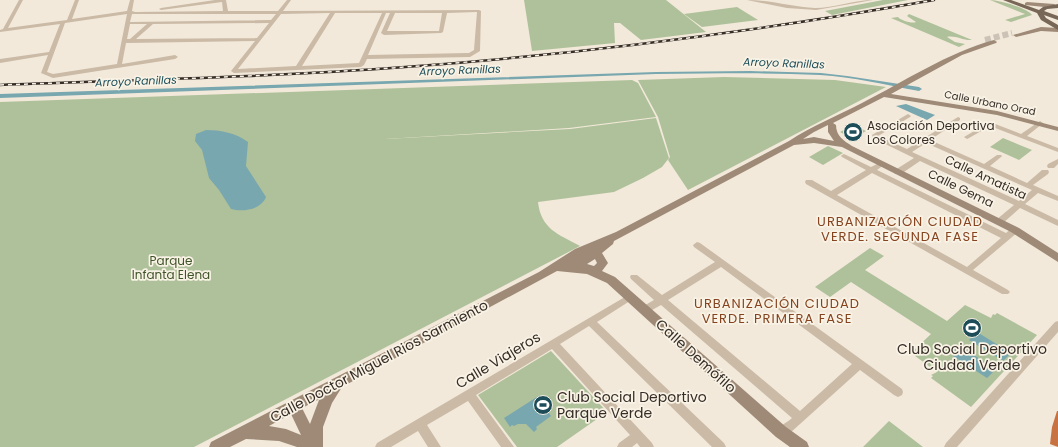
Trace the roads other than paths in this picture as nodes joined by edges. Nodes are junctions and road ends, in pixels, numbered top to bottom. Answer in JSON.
{"nodes":[{"id":1,"x":21,"y":0,"type":"edge"},
{"id":2,"x":77,"y":0,"type":"edge"},
{"id":3,"x":132,"y":0,"type":"edge"},
{"id":4,"x":289,"y":0,"type":"edge"},
{"id":5,"x":749,"y":0,"type":"edge"},
{"id":6,"x":870,"y":0,"type":"edge"},
{"id":7,"x":1006,"y":0,"type":"edge"},
{"id":8,"x":1015,"y":0,"type":"edge"},
{"id":9,"x":1026,"y":4,"type":"junction"},
{"id":10,"x":1056,"y":6,"type":"edge"},
{"id":11,"x":1041,"y":10,"type":"junction"},
{"id":12,"x":385,"y":11,"type":"junction"},
{"id":13,"x":393,"y":11,"type":"junction"},
{"id":14,"x":445,"y":11,"type":"junction"},
{"id":15,"x":333,"y":12,"type":"junction"},
{"id":16,"x":130,"y":13,"type":"junction"},
{"id":17,"x":226,"y":13,"type":"junction"},
{"id":18,"x":280,"y":13,"type":"junction"},
{"id":19,"x":1058,"y":14,"type":"edge"},
{"id":20,"x":1058,"y":18,"type":"edge"},
{"id":21,"x":274,"y":21,"type":"junction"},
{"id":22,"x":66,"y":22,"type":"junction"},
{"id":23,"x":150,"y":22,"type":"junction"},
{"id":24,"x":1046,"y":22,"type":"junction"},
{"id":25,"x":128,"y":23,"type":"junction"},
{"id":26,"x":1058,"y":29,"type":"edge"},
{"id":27,"x":2,"y":30,"type":"edge"},
{"id":28,"x":260,"y":39,"type":"junction"},
{"id":29,"x":131,"y":40,"type":"junction"},
{"id":30,"x":985,"y":40,"type":"tunnel mouth"},
{"id":31,"x":124,"y":41,"type":"junction"},
{"id":32,"x":994,"y":42,"type":"tunnel mouth"},
{"id":33,"x":51,"y":53,"type":"junction"},
{"id":34,"x":960,"y":54,"type":"junction"},
{"id":35,"x":175,"y":57,"type":"dead end"},
{"id":36,"x":364,"y":57,"type":"junction"},
{"id":37,"x":0,"y":61,"type":"edge"},
{"id":38,"x":118,"y":66,"type":"junction"},
{"id":39,"x":298,"y":68,"type":"junction"},
{"id":40,"x":900,"y":87,"type":"junction"},
{"id":41,"x":885,"y":94,"type":"junction"},
{"id":42,"x":915,"y":99,"type":"junction"},
{"id":43,"x":908,"y":116,"type":"dead end"},
{"id":44,"x":839,"y":118,"type":"junction"},
{"id":45,"x":958,"y":120,"type":"dead end"},
{"id":46,"x":1040,"y":123,"type":"junction"},
{"id":47,"x":1058,"y":129,"type":"edge"},
{"id":48,"x":831,"y":130,"type":"junction"},
{"id":49,"x":1022,"y":136,"type":"junction"},
{"id":50,"x":818,"y":137,"type":"junction"},
{"id":51,"x":967,"y":137,"type":"dead end"},
{"id":52,"x":925,"y":140,"type":"junction"},
{"id":53,"x":792,"y":143,"type":"junction"},
{"id":54,"x":1058,"y":150,"type":"edge"},
{"id":55,"x":846,"y":152,"type":"junction"},
{"id":56,"x":907,"y":152,"type":"junction"},
{"id":57,"x":999,"y":156,"type":"dead end"},
{"id":58,"x":920,"y":158,"type":"junction"},
{"id":59,"x":1058,"y":161,"type":"edge"},
{"id":60,"x":881,"y":164,"type":"junction"},
{"id":61,"x":1051,"y":166,"type":"dead end"},
{"id":62,"x":984,"y":167,"type":"junction"},
{"id":63,"x":871,"y":170,"type":"junction"},
{"id":64,"x":898,"y":172,"type":"junction"},
{"id":65,"x":1045,"y":172,"type":"dead end"},
{"id":66,"x":809,"y":182,"type":"dead end"},
{"id":67,"x":1028,"y":186,"type":"junction"},
{"id":68,"x":1037,"y":190,"type":"junction"},
{"id":69,"x":831,"y":194,"type":"junction"},
{"id":70,"x":1058,"y":199,"type":"edge"},
{"id":71,"x":1020,"y":205,"type":"junction"},
{"id":72,"x":999,"y":222,"type":"junction"},
{"id":73,"x":1058,"y":223,"type":"edge"},
{"id":74,"x":1015,"y":230,"type":"junction"},
{"id":75,"x":620,"y":234,"type":"junction"},
{"id":76,"x":1006,"y":237,"type":"junction"},
{"id":77,"x":608,"y":243,"type":"junction"},
{"id":78,"x":697,"y":245,"type":"dead end"},
{"id":79,"x":579,"y":252,"type":"junction"},
{"id":80,"x":596,"y":254,"type":"junction"},
{"id":81,"x":1058,"y":258,"type":"edge"},
{"id":82,"x":603,"y":263,"type":"junction"},
{"id":83,"x":720,"y":263,"type":"junction"},
{"id":84,"x":582,"y":267,"type":"junction"},
{"id":85,"x":561,"y":269,"type":"joint"},
{"id":86,"x":966,"y":271,"type":"junction"},
{"id":87,"x":543,"y":275,"type":"junction"},
{"id":88,"x":634,"y":277,"type":"dead end"},
{"id":89,"x":611,"y":280,"type":"junction"},
{"id":90,"x":1005,"y":292,"type":"dead end"},
{"id":91,"x":630,"y":297,"type":"junction"},
{"id":92,"x":661,"y":300,"type":"junction"},
{"id":93,"x":645,"y":310,"type":"junction"},
{"id":94,"x":590,"y":321,"type":"junction"},
{"id":95,"x":1058,"y":325,"type":"edge"},
{"id":96,"x":553,"y":344,"type":"junction"},
{"id":97,"x":859,"y":364,"type":"junction"},
{"id":98,"x":337,"y":383,"type":"junction"},
{"id":99,"x":898,"y":392,"type":"dead end"},
{"id":100,"x":469,"y":394,"type":"junction"},
{"id":101,"x":294,"y":406,"type":"junction"},
{"id":102,"x":800,"y":418,"type":"junction"},
{"id":103,"x":420,"y":424,"type":"junction"},
{"id":104,"x":243,"y":432,"type":"junction"},
{"id":105,"x":781,"y":432,"type":"junction"},
{"id":106,"x":638,"y":436,"type":"junction"},
{"id":107,"x":216,"y":447,"type":"edge"},
{"id":108,"x":310,"y":447,"type":"edge"},
{"id":109,"x":315,"y":447,"type":"edge"},
{"id":110,"x":381,"y":447,"type":"edge"},
{"id":111,"x":435,"y":447,"type":"edge"},
{"id":112,"x":508,"y":447,"type":"edge"},
{"id":113,"x":623,"y":447,"type":"edge"},
{"id":114,"x":648,"y":447,"type":"edge"},
{"id":115,"x":720,"y":447,"type":"edge"},
{"id":116,"x":798,"y":447,"type":"edge"},
{"id":117,"x":802,"y":447,"type":"edge"},
{"id":118,"x":950,"y":447,"type":"edge"}],
"edges":[{"from":1,"to":27,"type":"street"},
{"from":2,"to":22,"type":"street"},
{"from":3,"to":16,"type":"street"},
{"from":4,"to":18,"type":"street"},
{"from":5,"to":6,"type":"street"},
{"from":7,"to":11,"type":"main road"},
{"from":8,"to":9,"type":"main road"},
{"from":9,"to":10,"type":"main road"},
{"from":9,"to":11,"type":"main road"},
{"from":10,"to":11,"type":"main road"},
{"from":11,"to":19,"type":"main road"},
{"from":11,"to":20,"type":"main road"},
{"from":11,"to":24,"type":"main road"},
{"from":12,"to":13,"type":"street"},
{"from":12,"to":15,"type":"street"},
{"from":12,"to":36,"type":"street"},
{"from":13,"to":14,"type":"street"},
{"from":13,"to":14,"type":"street"},
{"from":14,"to":36,"type":"street"},
{"from":15,"to":18,"type":"street"},
{"from":15,"to":39,"type":"street"},
{"from":16,"to":17,"type":"street"},
{"from":16,"to":17,"type":"street"},
{"from":16,"to":22,"type":"street"},
{"from":16,"to":25,"type":"street"},
{"from":17,"to":18,"type":"street"},
{"from":18,"to":21,"type":"street"},
{"from":21,"to":23,"type":"street"},
{"from":21,"to":28,"type":"street"},
{"from":22,"to":27,"type":"street"},
{"from":22,"to":33,"type":"street"},
{"from":23,"to":25,"type":"street"},
{"from":23,"to":29,"type":"street"},
{"from":24,"to":26,"type":"main road"},
{"from":24,"to":26,"type":"main road"},
{"from":25,"to":31,"type":"street"},
{"from":28,"to":29,"type":"street"},
{"from":28,"to":39,"type":"street"},
{"from":29,"to":31,"type":"street"},
{"from":30,"to":34,"type":"main road","name":"Calle Doctor Miguel Rios Sarmiento"},
{"from":31,"to":38,"type":"street"},
{"from":32,"to":34,"type":"main road","name":"Calle Doctor Miguel Rios Sarmiento"},
{"from":33,"to":37,"type":"street"},
{"from":33,"to":38,"type":"street"},
{"from":34,"to":40,"type":"main road","name":"Calle Doctor Miguel Rios Sarmiento"},
{"from":35,"to":38,"type":"street"},
{"from":36,"to":39,"type":"street"},
{"from":40,"to":41,"type":"main road","name":"Calle Doctor Miguel Rios Sarmiento"},
{"from":40,"to":42,"type":"main road"},
{"from":41,"to":42,"type":"main road","name":"Calle Urbano Orad"},
{"from":41,"to":42,"type":"main road","name":"Calle Urbano Orad"},
{"from":41,"to":44,"type":"main road","name":"Calle Doctor Miguel Rios Sarmiento"},
{"from":42,"to":46,"type":"main road","name":"Calle Urbano Orad"},
{"from":43,"to":56,"type":"street","name":"Calle Amatista"},
{"from":44,"to":48,"type":"main road","name":"Calle Doctor Miguel Rios Sarmiento"},
{"from":44,"to":50,"type":"main road","name":"Calle Doctor Miguel Rios Sarmiento"},
{"from":45,"to":52,"type":"street"},
{"from":46,"to":47,"type":"main road","name":"Calle Urbano Orad"},
{"from":46,"to":49,"type":"street"},
{"from":48,"to":50,"type":"main road","name":"Calle Doctor Miguel Rios Sarmiento"},
{"from":48,"to":50,"type":"main road","name":"Calle Doctor Miguel Rios Sarmiento"},
{"from":48,"to":55,"type":"main road","name":"Calle Gema"},
{"from":49,"to":51,"type":"street"},
{"from":49,"to":54,"type":"street"},
{"from":50,"to":53,"type":"main road","name":"Calle Gema"},
{"from":50,"to":53,"type":"main road","name":"Calle Doctor Miguel Rios Sarmiento"},
{"from":50,"to":55,"type":"main road","name":"Calle Gema"},
{"from":52,"to":56,"type":"street"},
{"from":52,"to":62,"type":"street"},
{"from":53,"to":75,"type":"main road","name":"Calle Doctor Miguel Rios Sarmiento"},
{"from":55,"to":60,"type":"main road","name":"Calle Gema"},
{"from":55,"to":63,"type":"street"},
{"from":56,"to":58,"type":"street","name":"Calle Amatista"},
{"from":57,"to":62,"type":"street"},
{"from":58,"to":64,"type":"street"},
{"from":58,"to":71,"type":"street","name":"Calle Amatista"},
{"from":59,"to":61,"type":"street"},
{"from":60,"to":63,"type":"street"},
{"from":60,"to":64,"type":"main road","name":"Calle Gema"},
{"from":62,"to":67,"type":"street"},
{"from":63,"to":69,"type":"street"},
{"from":63,"to":76,"type":"street"},
{"from":64,"to":72,"type":"main road","name":"Calle Gema"},
{"from":65,"to":67,"type":"street"},
{"from":66,"to":69,"type":"street"},
{"from":67,"to":68,"type":"street"},
{"from":68,"to":70,"type":"street"},
{"from":68,"to":71,"type":"street"},
{"from":69,"to":86,"type":"street"},
{"from":71,"to":72,"type":"street"},
{"from":71,"to":73,"type":"street","name":"Calle Amatista"},
{"from":72,"to":74,"type":"main road","name":"Calle Gema"},
{"from":74,"to":76,"type":"street"},
{"from":74,"to":81,"type":"main road","name":"Calle Gema"},
{"from":75,"to":77,"type":"main road","name":"Calle Doctor Miguel Rios Sarmiento"},
{"from":75,"to":79,"type":"main road","name":"Calle Doctor Miguel Rios Sarmiento"},
{"from":76,"to":86,"type":"street"},
{"from":77,"to":80,"type":"main road","name":"Calle Doctor Miguel Rios Sarmiento"},
{"from":77,"to":82,"type":"main road"},
{"from":78,"to":83,"type":"street"},
{"from":79,"to":80,"type":"main road"},
{"from":79,"to":84,"type":"main road"},
{"from":79,"to":87,"type":"main road","name":"Calle Doctor Miguel Rios Sarmiento"},
{"from":80,"to":82,"type":"main road"},
{"from":80,"to":84,"type":"main road","name":"Calle Doctor Miguel Rios Sarmiento"},
{"from":82,"to":84,"type":"main road"},
{"from":82,"to":89,"type":"main road","name":"Calle Demófilo"},
{"from":83,"to":92,"type":"street"},
{"from":83,"to":97,"type":"street"},
{"from":84,"to":85,"type":"main road","name":"Calle Demófilo"},
{"from":84,"to":89,"type":"main road","name":"Calle Demófilo"},
{"from":85,"to":87,"type":"main road","name":"Calle Doctor Miguel Rios Sarmiento"},
{"from":86,"to":90,"type":"street"},
{"from":87,"to":98,"type":"main road","name":"Calle Doctor Miguel Rios Sarmiento"},
{"from":88,"to":92,"type":"street"},
{"from":89,"to":91,"type":"main road","name":"Calle Demófilo"},
{"from":91,"to":93,"type":"main road","name":"Calle Demófilo"},
{"from":91,"to":94,"type":"street","name":"Calle Viajeros"},
{"from":92,"to":93,"type":"street"},
{"from":92,"to":102,"type":"street"},
{"from":93,"to":105,"type":"main road","name":"Calle Demófilo"},
{"from":94,"to":96,"type":"street","name":"Calle Viajeros"},
{"from":94,"to":115,"type":"street"},
{"from":95,"to":118,"type":"street"},
{"from":96,"to":100,"type":"street","name":"Calle Viajeros"},
{"from":96,"to":106,"type":"street"},
{"from":97,"to":99,"type":"street"},
{"from":97,"to":102,"type":"street"},
{"from":98,"to":101,"type":"main road","name":"Calle Doctor Miguel Rios Sarmiento"},
{"from":98,"to":109,"type":"main road"},
{"from":100,"to":103,"type":"street","name":"Calle Viajeros"},
{"from":100,"to":112,"type":"street"},
{"from":101,"to":104,"type":"main road","name":"Calle Doctor Miguel Rios Sarmiento"},
{"from":101,"to":109,"type":"main road"},
{"from":102,"to":105,"type":"street"},
{"from":103,"to":110,"type":"street","name":"Calle Viajeros"},
{"from":103,"to":111,"type":"street"},
{"from":104,"to":107,"type":"main road","name":"Calle Doctor Miguel Rios Sarmiento"},
{"from":104,"to":108,"type":"main road"},
{"from":105,"to":116,"type":"street","name":"Calle Demófilo"},
{"from":105,"to":117,"type":"main road","name":"Calle Demófilo"},
{"from":106,"to":113,"type":"street"},
{"from":106,"to":114,"type":"street"}]}
